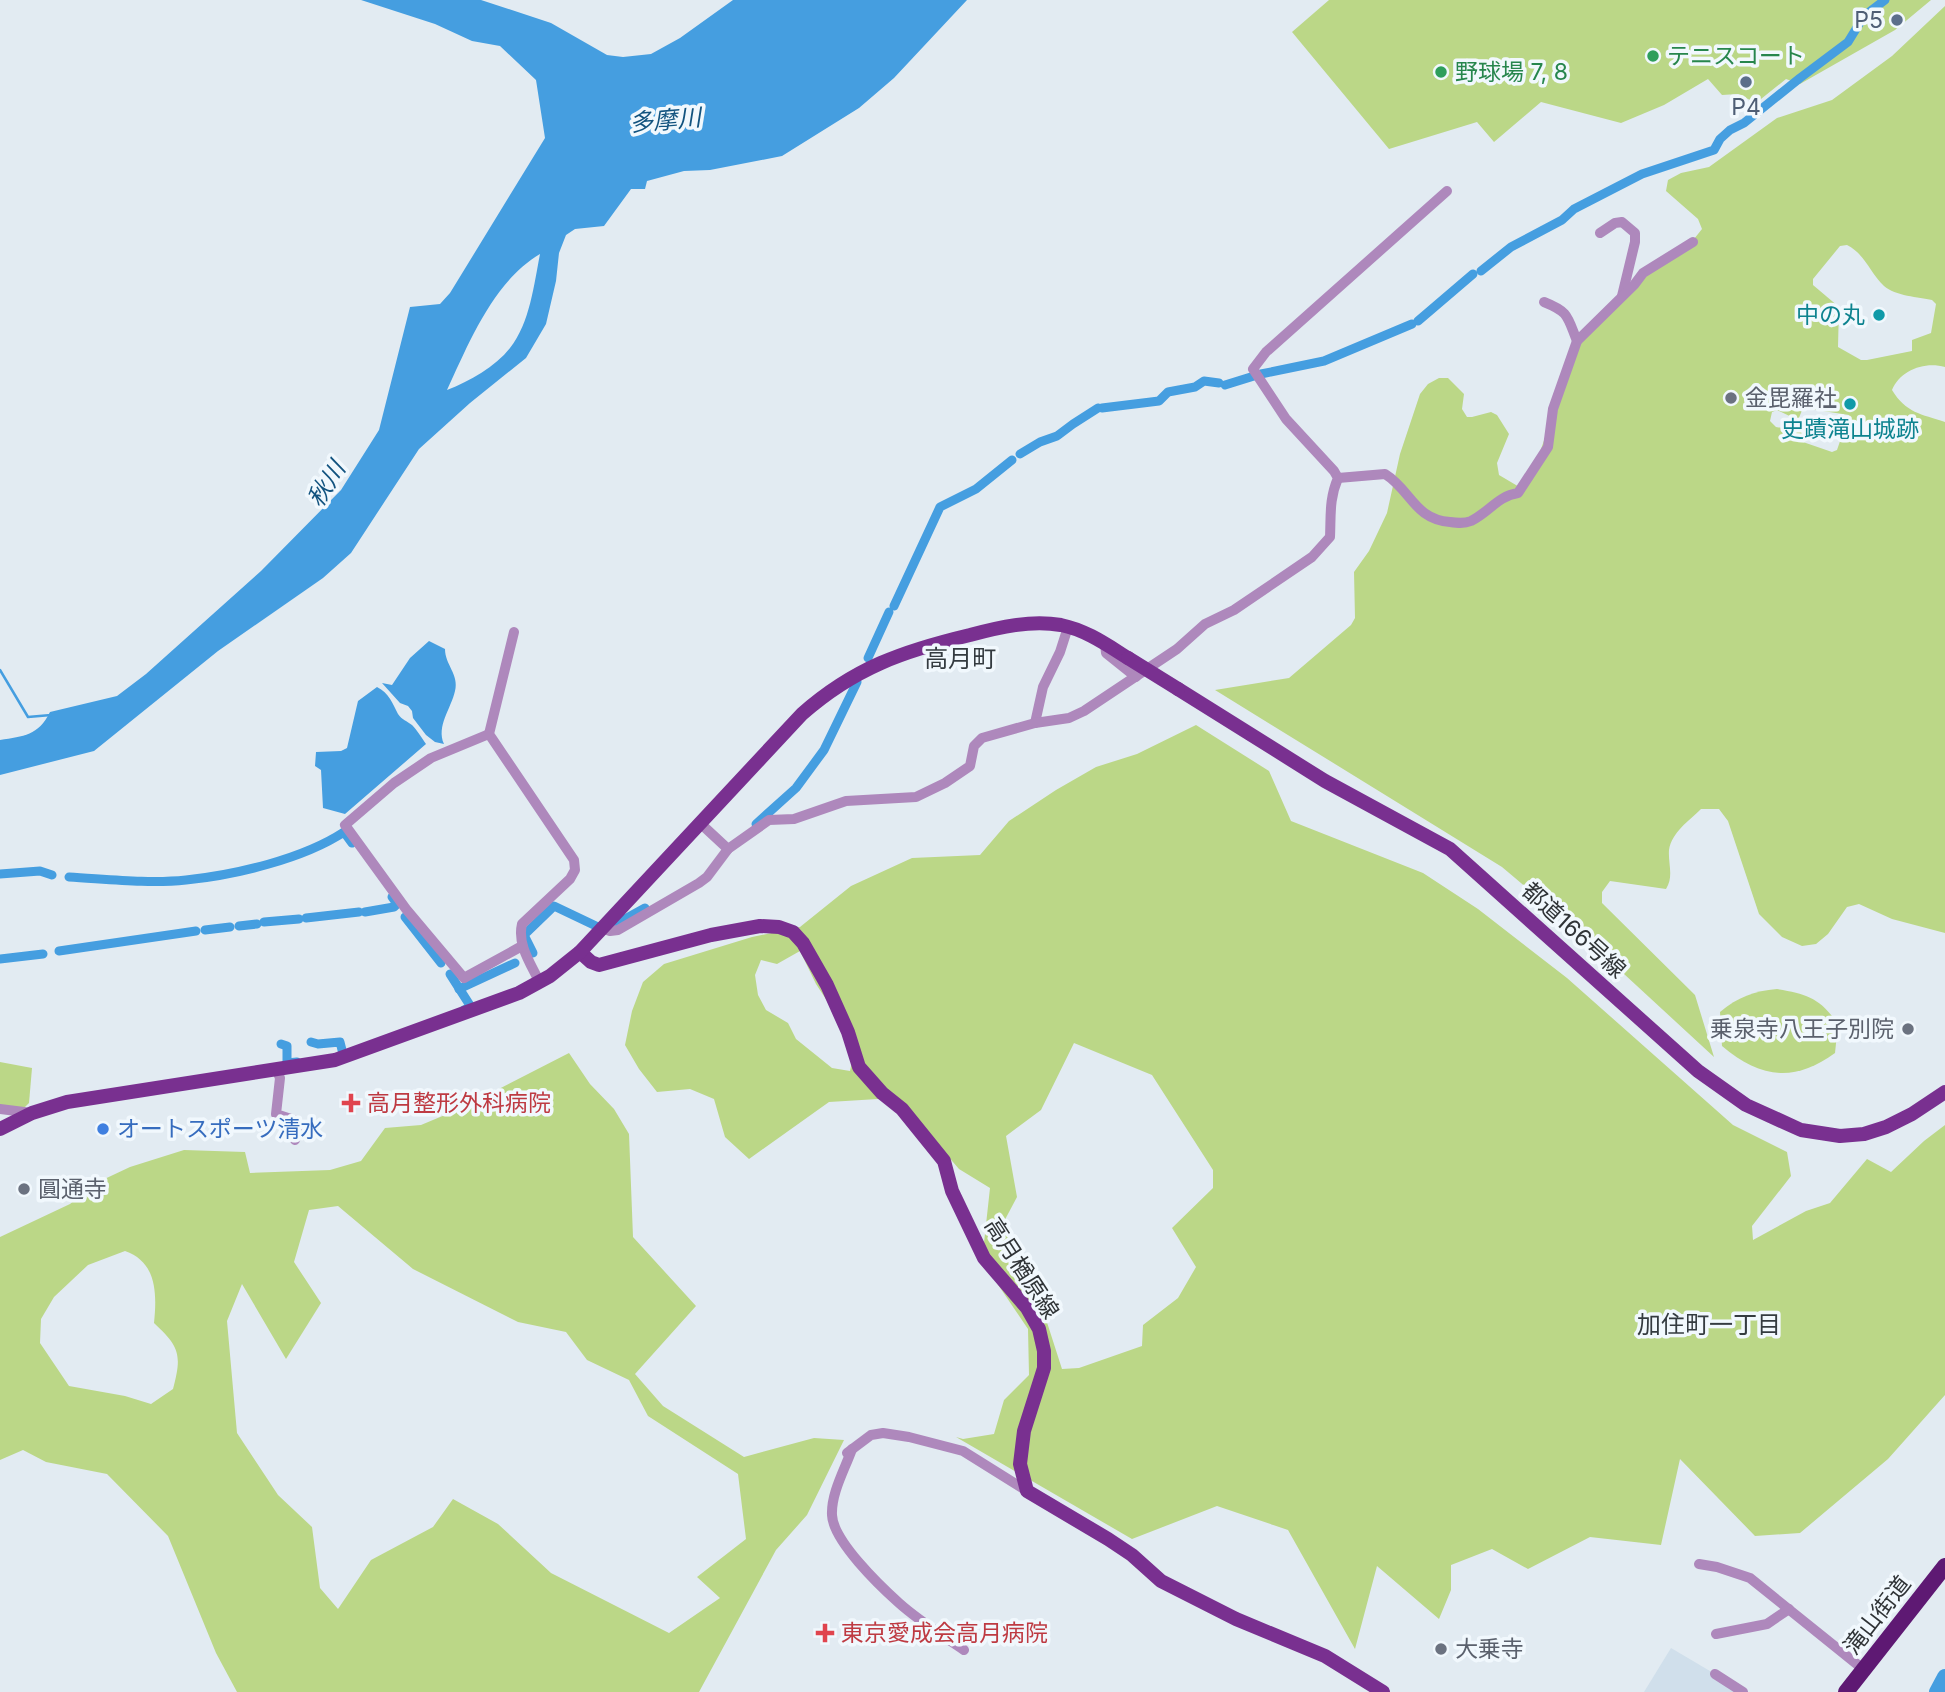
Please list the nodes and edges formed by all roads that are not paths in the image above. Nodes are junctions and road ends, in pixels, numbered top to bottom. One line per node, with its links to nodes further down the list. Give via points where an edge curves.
1 (1447, 191): 7 (street, via 1266,352 1253,369 1286,419)
2 (1600, 233): 4 (street, via 1622,222 1635,233)
3 (1693, 243): 4 (street, via 1643,273)
4 (1622, 296): 6 (street)
5 (1544, 302): 6 (street, via 1562,309)
6 (1577, 341): 7 (street, via 1553,409 1545,453 1520,491 1503,496 1473,520 1465,523 1427,517 1385,474)
7 (1338, 478): 11 (street, via 1329,509 1330,537 1324,547 1234,610 1205,624)
8 (1068, 627): 10 (main road, 都道166号線); 12 (street, via 1043,687); 14 (main road, 都道166号線, via 1036,623 1000,628 913,649 860,671 802,715)
9 (514, 632): 13 (street)
10 (1105, 643): 11 (street, via 1105,653); 21 (main road, 都道166号線, bridge, via 1325,781 1450,849 1698,1071 1746,1105 1801,1130 1853,1135 1897,1122)
11 (1136, 677): 12 (street, via 1069,718)
12 (1035, 723): 15 (street, via 982,738 974,746 970,766 924,794 908,799 846,801 794,819 769,820)
13 (489, 734): 17 (street, via 574,860 570,879 522,924); 17 (street, via 431,758 345,825 464,978)
14 (700, 823): 15 (street); 16 (main road, 都道166号線)
15 (728, 849): 16 (street, via 707,877 691,888 618,930)
16 (602, 928): 18 (main road, 都道166号線)
17 (522, 946): 19 (street)
18 (580, 952): 19 (main road, 都道166号線); 26 (main road, 高月楢原線, via 599,965 760,926 793,932 803,943 827,985 859,1066 944,1161 952,1191 984,1258 1039,1329 1044,1368 1024,1431 1020,1464)
19 (540, 983): 20 (main road, 都道166号線, via 347,1057)
20 (277, 1071): 23 (main road, 都道166号線, via 89,1098); 25 (street, via 276,1114 296,1123)
21 (1945, 1091)
22 (0, 1109): 23 (street)
23 (32, 1113): 24 (main road, 都道166号線)
24 (0, 1129)
25 (295, 1140)
26 (1027, 1491): 31 (street, via 962,1451 909,1437 872,1435 850,1451 831,1511 839,1537 899,1603); 34 (main road, via 1132,1555 1161,1581 1325,1656)
27 (1699, 1564): 29 (street, via 1750,1578)
28 (1945, 1566): 32 (highway, 滝山街道)
29 (1789, 1609): 30 (street, via 1767,1624); 32 (street)
30 (1716, 1634)
31 (964, 1650)
32 (1863, 1669): 36 (highway, 滝山街道)
33 (1715, 1674): 35 (street)
34 (1382, 1692)
35 (1743, 1692)
36 (1846, 1692)

